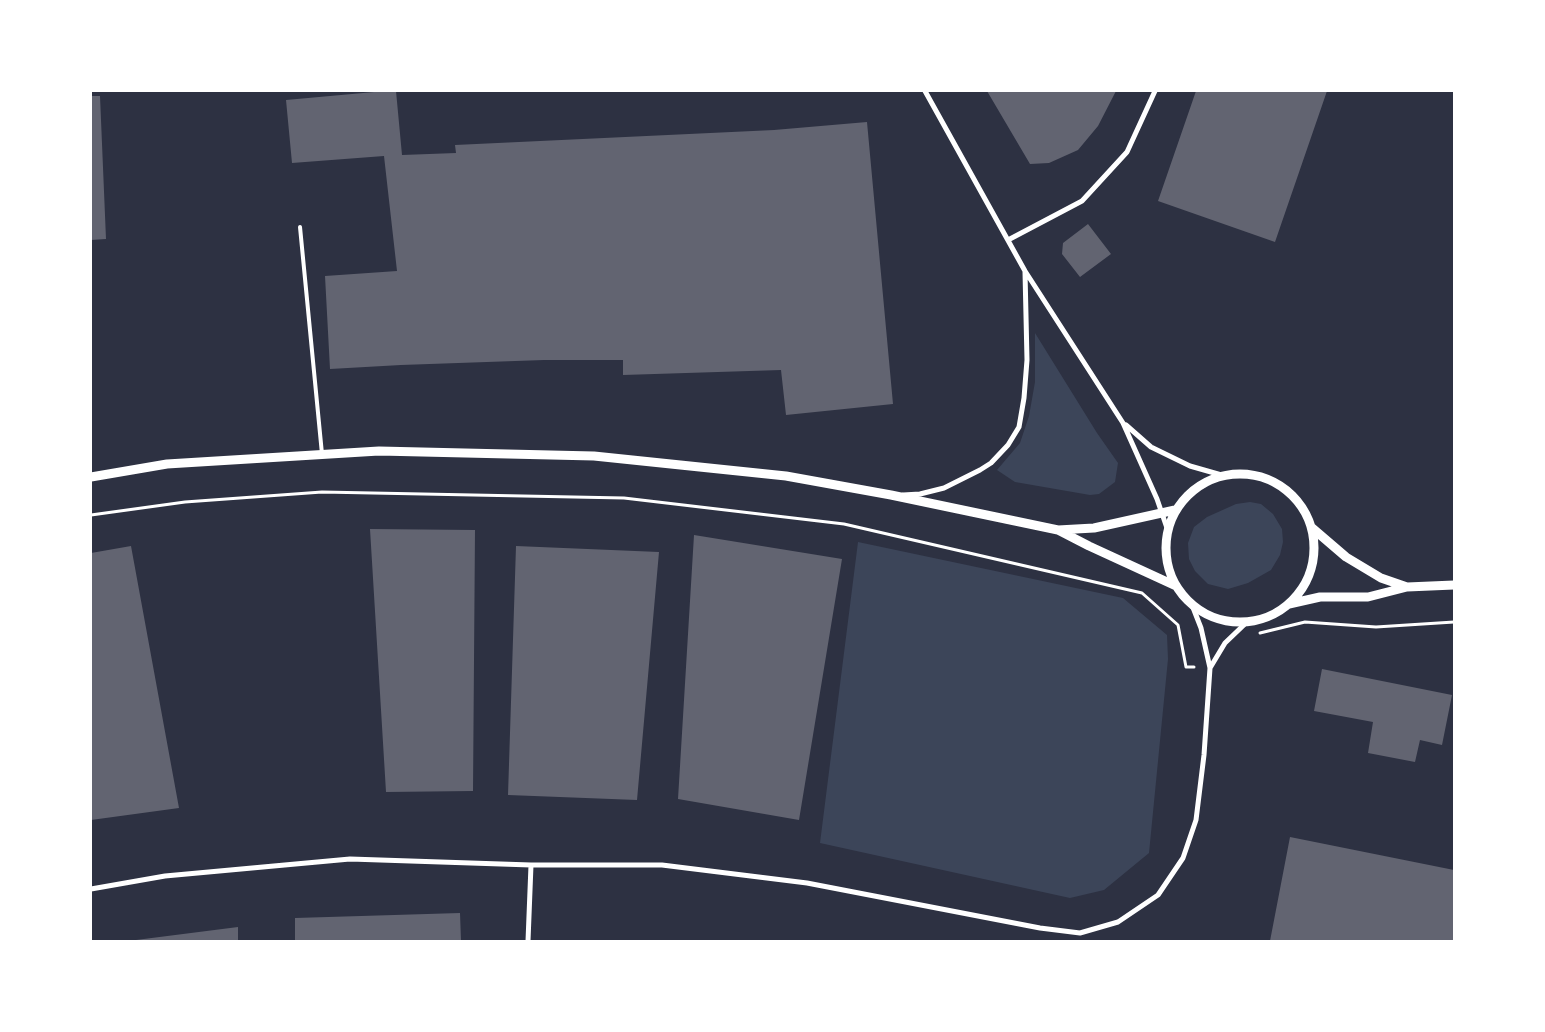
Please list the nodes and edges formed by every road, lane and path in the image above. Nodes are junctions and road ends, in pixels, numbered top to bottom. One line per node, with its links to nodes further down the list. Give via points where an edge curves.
1 (925, 91): 4 (street)
2 (1155, 91): 4 (street, via 1127,152 1082,201)
3 (300, 227): 7 (lane)
4 (1008, 240): 5 (street)
5 (1025, 271): 6 (street); 10 (street, via 1027,360 1019,427 991,463 944,488 920,494)
6 (1123, 424): 8 (street, via 1151,447 1190,466); 12 (street)
7 (322, 455): 9 (street, via 167,464); 10 (street, via 379,451 594,456 786,476)
8 (1225, 476): 11 (street, via 1211,480); 14 (street, via 1258,476 1280,486 1298,502)
9 (91, 477)
10 (891, 495): 15 (street)
11 (1175, 510): 12 (street); 16 (street)
12 (1162, 513): 15 (street, via 1094,528); 16 (street)
13 (91, 515): 25 (path, via 185,502 322,492 624,498 844,524 1142,594 1178,625 1186,667)
14 (1311, 527): 19 (street, via 1353,561 1381,578); 21 (street, via 1315,545 1312,571 1300,592)
15 (1058, 530): 18 (street)
16 (1168, 531): 18 (street, via 1168,568)
17 (1454, 585): 19 (street)
18 (1176, 586): 20 (street)
19 (1407, 587): 21 (street, via 1368,597 1320,597)
20 (1192, 605): 22 (street, via 1214,618); 25 (street)
21 (1287, 605): 22 (street, via 1260,620)
22 (1248, 622): 25 (street, via 1226,643)
23 (1454, 622): 24 (path, via 1376,627 1305,622 1261,632)
24 (1255, 637)
25 (1210, 668): 26 (street, via 1196,820 1183,858 1158,895 1118,922 1080,933 807,883 730,873 662,865)
26 (531, 865): 27 (street, via 350,859 165,876); 28 (street)
27 (91, 889)
28 (528, 941)

